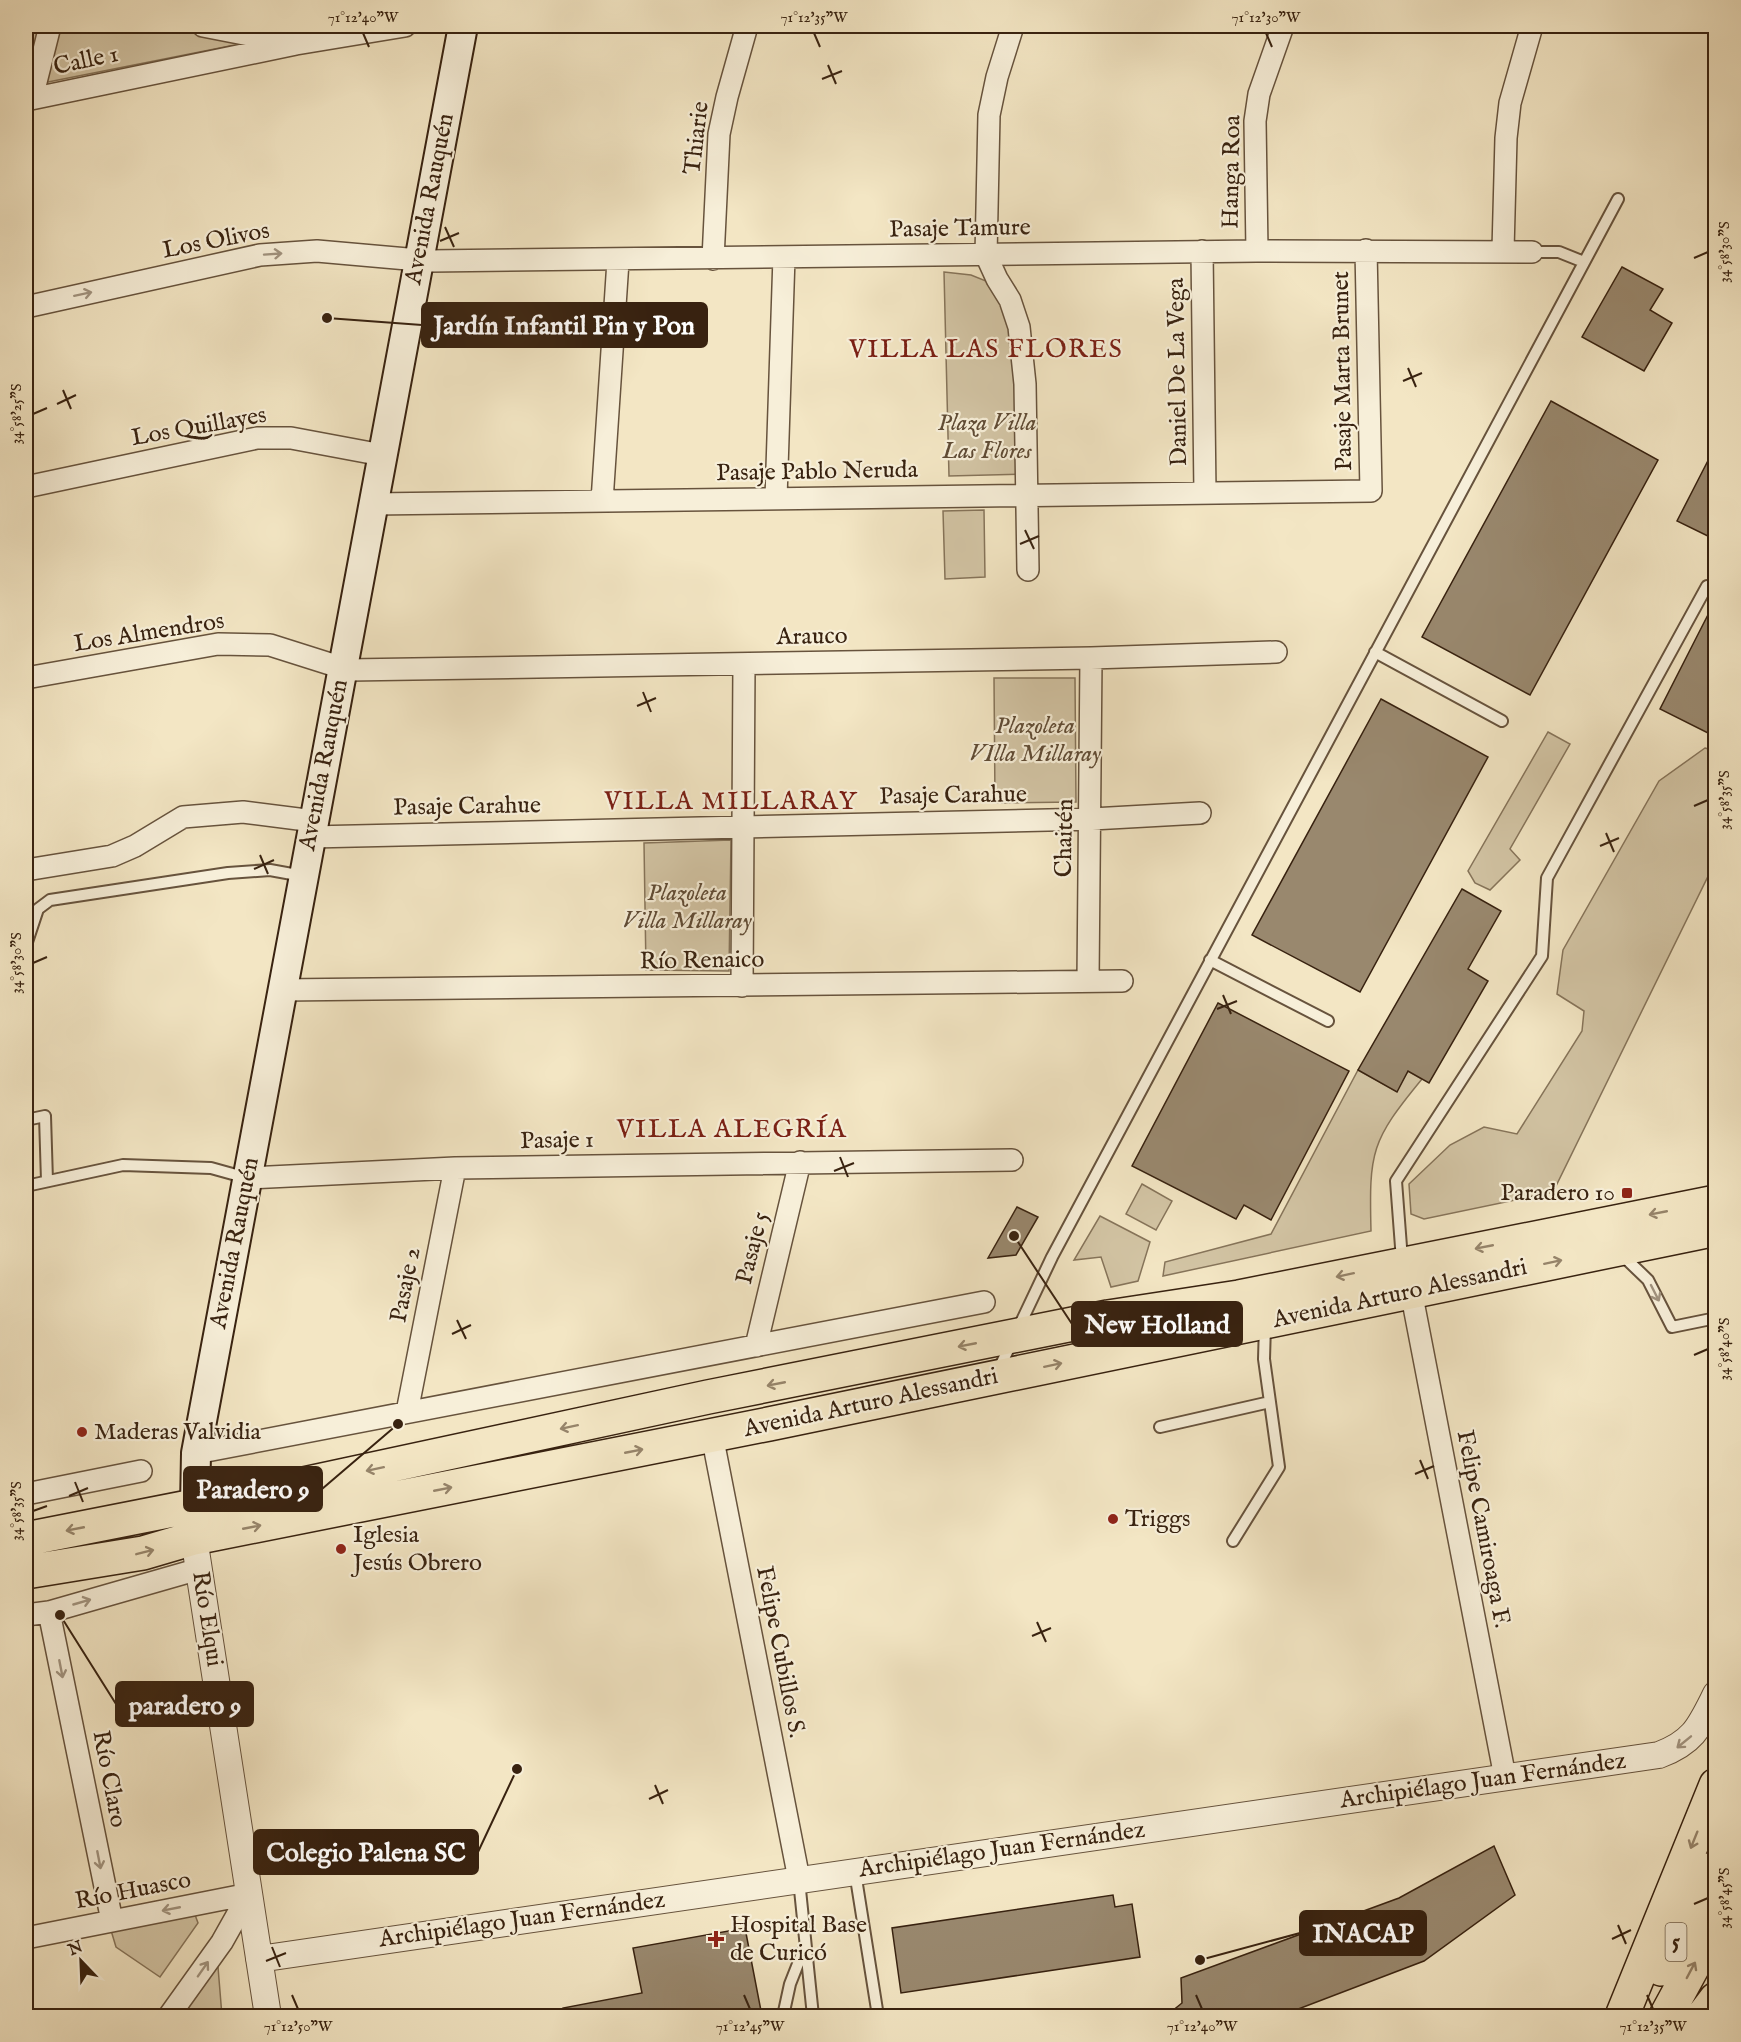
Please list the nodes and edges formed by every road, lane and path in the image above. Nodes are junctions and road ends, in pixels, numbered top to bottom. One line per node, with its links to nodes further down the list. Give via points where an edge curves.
1 (50, 26): 10 (street)
2 (203, 26): 9 (street)
3 (405, 26): 9 (street, Calle 1)
4 (463, 26): 20 (main road, Avenida Rauquén)
5 (747, 26): 19 (street, Thiarie, via 719,134)
6 (1013, 26): 17 (street, via 989,115)
7 (1283, 26): 15 (street, Hanga Roa, via 1259,94)
8 (1532, 26): 13 (street, via 1510,103)
9 (298, 35): 10 (street, Calle 1)
10 (29, 99)
11 (1618, 199): 22 (lane)
12 (1366, 250): 13 (street, Pasaje Tamure); 15 (street, Pasaje Tamure); 26 (street, Pasaje Marta Brunet)
13 (1503, 250): 16 (street, Pasaje Tamure)
14 (1202, 251): 15 (street, Pasaje Tamure); 17 (street, Pasaje Tamure); 27 (street, Daniel De La Vega)
15 (1257, 251)
16 (1532, 252): 22 (lane, via 1559,252)
17 (986, 255): 18 (street, Pasaje Tamure); 28 (street, via 1010,300 1019,327 1025,384)
18 (784, 257): 19 (street, Pasaje Tamure); 29 (street)
19 (713, 259): 21 (street, Pasaje Tamure)
20 (418, 261): 21 (street, Pasaje Tamure); 23 (street, Los Olivos, one-way to 20, via 260,255 317,251); 24 (main road, Avenida Rauquén)
21 (618, 261): 30 (street)
22 (1584, 262): 35 (lane)
23 (26, 307)
24 (382, 455): 25 (street, Los Quillayes, via 291,438 257,438); 31 (main road, Avenida Rauquén)
25 (26, 487)
26 (1371, 491): 27 (street, Pasaje Pablo Neruda)
27 (1205, 493): 28 (street, Pasaje Pablo Neruda)
28 (1025, 495): 29 (street, Pasaje Pablo Neruda); 32 (street)
29 (776, 498): 30 (street, Pasaje Pablo Neruda)
30 (602, 501): 31 (street, Pasaje Pablo Neruda)
31 (373, 504): 38 (main road, Avenida Rauquén)
32 (1028, 570)
33 (1707, 586): 64 (lane, via 1547,878 1542,956 1396,1181)
34 (1276, 652): 36 (street, Arauco)
35 (1375, 652): 40 (lane); 48 (lane)
36 (1091, 658): 37 (street, Arauco); 42 (street, Chaitén)
37 (744, 664): 38 (street, Arauco); 43 (street)
38 (346, 669): 39 (street, Los Almendros, via 270,645 218,644); 44 (main road, Avenida Rauquén)
39 (26, 678)
40 (1502, 721)
41 (1200, 813): 42 (street, Pasaje Carahue)
42 (1092, 819): 43 (street, Pasaje Carahue); 49 (street, Chaitén)
43 (743, 826): 44 (street, Pasaje Carahue); 51 (street)
44 (312, 829): 45 (street, Pasaje Carahue, via 243,812 183,817 112,856); 46 (main road, Avenida Rauquén)
45 (26, 870)
46 (304, 876): 47 (lane, via 270,870 228,873 50,900 38,909); 52 (main road, Avenida Rauquén)
47 (26, 945)
48 (1210, 960): 53 (lane); 68 (lane)
49 (1088, 981): 50 (street, Río Renaico); 51 (street, Río Renaico)
50 (1122, 981)
51 (742, 986): 52 (street, Río Renaico)
52 (282, 990): 58 (main road, Avenida Rauquén)
53 (1328, 1021)
54 (26, 1120): 59 (lane, via 45,1116)
55 (1012, 1160): 56 (street, Pasaje 1)
56 (800, 1162): 57 (street, Pasaje 1); 69 (street, Pasaje 5)
57 (455, 1168): 58 (street, Pasaje 1); 72 (street, Pasaje 2)
58 (247, 1178): 59 (lane, via 211,1168 123,1165); 75 (main road, Avenida Rauquén)
59 (47, 1181): 60 (lane)
60 (26, 1186)
61 (1716, 1202): 64 (main road, Avenida Arturo Alessandri, one-way to 64)
62 (1716, 1229): 63 (main road, Avenida Arturo Alessandri)
63 (1617, 1249): 64 (main road, Avenida Arturo Alessandri, one-way to 63); 66 (lane, one-way to 66, via 1648,1280 1672,1327)
64 (1407, 1277): 67 (main road, Avenida Arturo Alessandri); 68 (main road, Avenida Arturo Alessandri, one-way to 68, via 1239,1297); 86 (street, Felipe Camiroaga F.)
65 (984, 1302): 69 (street)
66 (1716, 1318)
67 (1265, 1322): 70 (main road, Avenida Arturo Alessandri, one-way to 67); 71 (lane, via 1264,1359)
68 (1014, 1336): 70 (lane); 78 (main road, Avenida Arturo Alessandri, one-way to 78)
69 (756, 1346): 72 (street)
70 (996, 1377): 74 (main road, Avenida Arturo Alessandri)
71 (1270, 1402): 73 (lane); 80 (lane, via 1279,1467)
72 (407, 1412): 75 (street)
73 (1160, 1427)
74 (712, 1435): 81 (main road, Avenida Arturo Alessandri, one-way to 74); 90 (street, Felipe Cubillos S.)
75 (196, 1453): 78 (main road, Avenida Rauquén)
76 (141, 1471): 77 (street)
77 (26, 1494)
78 (195, 1506): 79 (main road, Avenida Arturo Alessandri, one-way to 79); 81 (street, Río Elqui)
79 (26, 1539)
80 (1233, 1541)
81 (196, 1553): 82 (main road, Avenida Arturo Alessandri, one-way to 81, via 143,1553); 83 (street, Avenida Arturo Alessandri, one-way to 81); 91 (street, Río Elqui)
82 (26, 1572)
83 (49, 1612): 84 (street, Avenida Arturo Alessandri); 92 (street, Río Claro, one-way to 92)
84 (26, 1615)
85 (1716, 1694): 86 (street, Archipiélago Juan Fernández, one-way to 86, via 1699,1728 1685,1743 1659,1755)
86 (1505, 1777): 89 (street, Archipiélago Juan Fernández)
87 (1716, 1785): 103 (main road, one-way to 103)
88 (1716, 1867): 104 (main road, 5)
89 (855, 1871): 90 (street, Archipiélago Juan Fernández); 102 (lane)
90 (799, 1880): 95 (lane); 96 (street, Archipiélago Juan Fernández)
91 (249, 1894): 92 (street, Río Huasco, one-way to 92); 96 (street, Río Elqui); 98 (street, one-way to 91, via 222,1942)
92 (112, 1921): 94 (street, Río Huasco)
93 (1716, 1924): 105 (main road, 5, one-way to 93)
94 (26, 1938)
95 (805, 1946): 100 (lane, via 789,1984); 101 (lane)
96 (259, 1959): 99 (street, Río Elqui)
97 (1716, 1999): 106 (main road)
98 (170, 2016)
99 (268, 2016)
100 (783, 2016)
101 (813, 2016)
102 (878, 2016)
103 (1622, 2016)
104 (1636, 2016)
105 (1666, 2016)
106 (1703, 2016)

